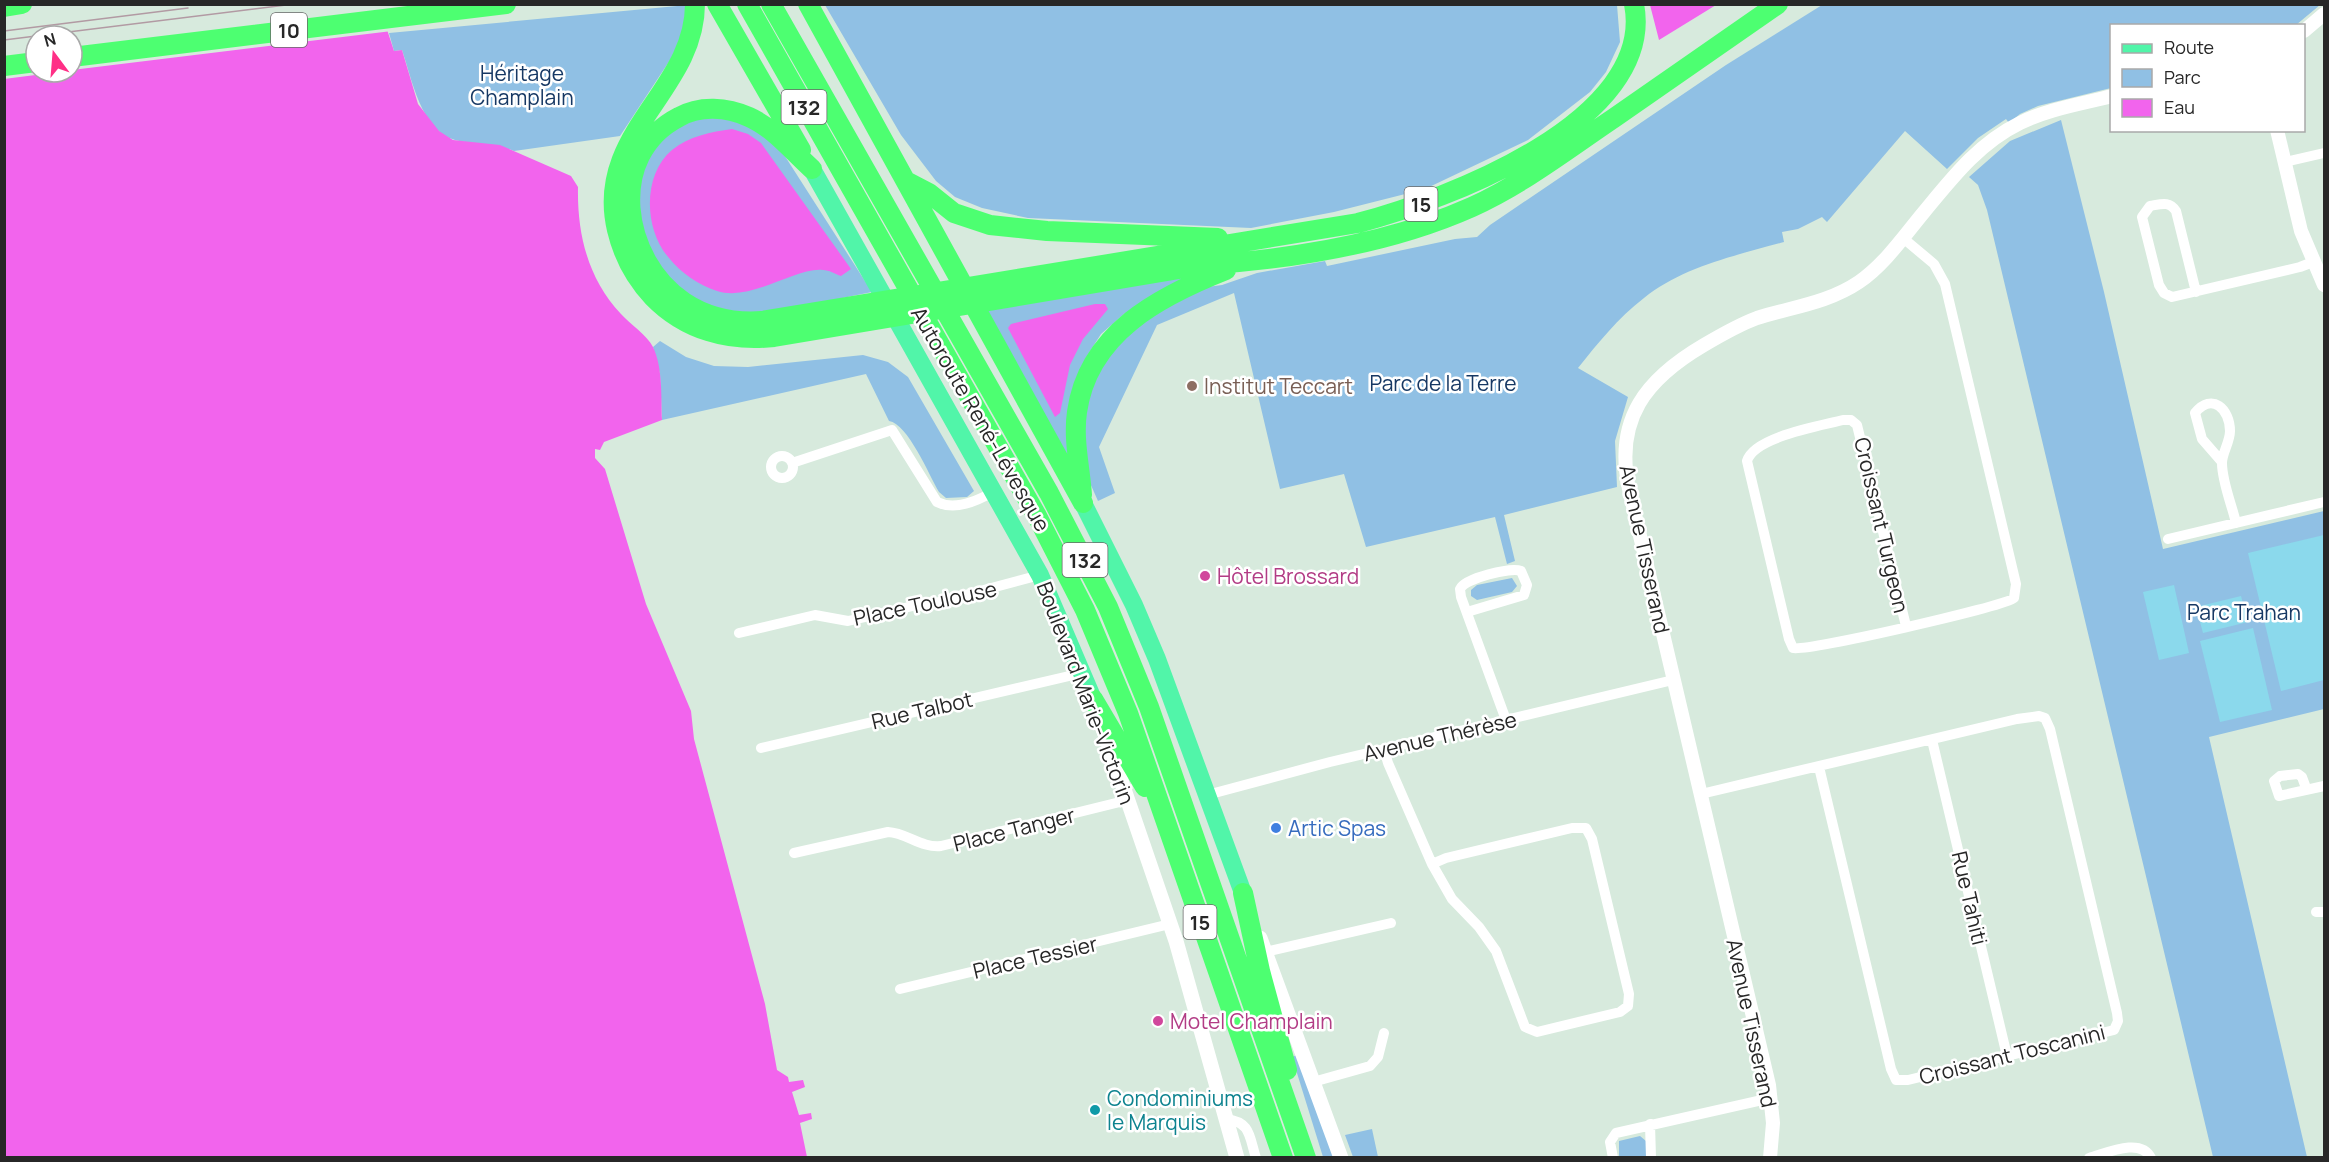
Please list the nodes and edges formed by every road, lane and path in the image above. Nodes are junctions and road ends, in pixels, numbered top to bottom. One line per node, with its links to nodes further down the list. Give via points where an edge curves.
1 (22, 4): 10 (highway)
2 (506, 4): 13 (highway, 10)
3 (695, 4): 29 (highway, via 693,31 685,53 631,137 618,169 614,215 628,262 667,309 697,327 721,335 760,338)
4 (717, 4): 20 (highway)
5 (747, 4): 54 (highway, Autoroute René-Lévesque / 132, via 1064,566 1114,677)
6 (771, 4): 71 (highway, Autoroute René-Lévesque / 132, via 1049,493 1105,600 1152,715)
7 (808, 4): 21 (highway)
8 (1634, 4): 23 (highway, 15, via 1635,41 1621,76 1591,110 1542,145 1474,182 1410,208 1336,228)
9 (1778, 4): 24 (highway, via 1548,163 1490,198 1398,234)
10 (4, 7)
11 (2325, 14): 12 (street)
12 (2305, 30)
13 (84, 56)
14 (24, 64): 15 (highway)
15 (4, 66)
16 (2110, 97): 22 (street, Avenue Tisserand, via 2040,115 2005,131 1963,166)
17 (2277, 132): 19 (street)
18 (2325, 153): 19 (street)
19 (2284, 162): 25 (street)
20 (812, 169): 29 (highway, via 750,117 712,109 683,115 654,135 637,161 630,196 636,237 646,262 663,284 686,304 715,317 762,321); 32 (main road, Boulevard Marie-Victorin)
21 (906, 181): 23 (highway, via 954,213 990,225); 34 (highway)
22 (1903, 238): 39 (street, Croissant Turgeon, via 1934,264 1945,284 2016,590 2014,598 2004,603); 42 (street, Avenue Tisserand, via 1849,288 1820,301 1748,321 1681,358 1655,380 1635,409 1625,450 1627,480)
23 (1251, 240): 27 (highway)
24 (1244, 262): 27 (highway); 34 (highway, via 1150,305 1125,324 1100,354 1087,378 1077,411)
25 (2313, 262): 26 (street); 28 (street)
26 (2325, 285)
27 (995, 292): 29 (highway)
28 (2196, 292): 28 (street, via 2176,211 2165,203 2150,206 2142,217 2158,285 2172,297)
29 (861, 314)
30 (2222, 462): 30 (street, via 2202,439 2195,413 2211,404 2224,409 2230,430); 35 (street)
31 (792, 463): 32 (street, via 892,430 937,502 963,504)
32 (993, 492): 37 (main road, Boulevard Marie-Victorin)
33 (2325, 502): 35 (street)
34 (1083, 503): 52 (main road, via 1157,659)
35 (2236, 523): 36 (street)
36 (2168, 539)
37 (1040, 575): 40 (street, Place Toulouse, via 853,620 815,615); 41 (main road, Boulevard Marie-Victorin)
38 (1467, 612): 38 (street, via 1460,593 1464,583 1512,570 1523,573 1527,589 1524,595); 44 (street)
39 (1906, 626): 39 (street, Croissant Turgeon, via 1857,425 1848,420 1801,430 1751,453 1747,466 1793,648 1811,648)
40 (739, 633)
41 (1083, 673): 43 (main road, Boulevard Marie-Victorin); 46 (street, Rue Talbot)
42 (1673, 680): 44 (street, Avenue Thérèse); 51 (street, Avenue Tisserand)
43 (1093, 699): 53 (main road, Boulevard Marie-Victorin); 54 (highway)
44 (1506, 720): 47 (street, Avenue Thérèse)
45 (1932, 740): 48 (street, Croissant Toscanini); 63 (street, Rue Tahiti); 63 (street, Croissant Toscanini, via 2034,716 2047,721 2117,1013 2118,1024 2111,1032)
46 (761, 748)
47 (1384, 749): 52 (street, Avenue Thérèse); 56 (street)
48 (1819, 767): 51 (street, Croissant Toscanini); 63 (street, Croissant Toscanini, via 1894,1077 1908,1080)
49 (2325, 786): 50 (street)
50 (2306, 788)
51 (1701, 794): 65 (street, Avenue Tisserand)
52 (1207, 795): 57 (main road)
53 (1128, 800): 55 (street, Place Tanger, via 941,846 888,832); 59 (main road, Boulevard Marie-Victorin)
54 (1167, 825): 70 (highway, Autoroute René-Lévesque / 15)
55 (794, 853)
56 (1432, 864): 56 (street, via 1572,828 1586,828 1591,835 1627,983 1628,1006 1623,1011 1537,1032 1528,1030 1493,945 1457,905)
57 (1243, 893): 60 (main road); 71 (highway)
58 (1390, 923): 60 (street)
59 (1170, 924): 61 (street, Place Tessier); 66 (main road, Boulevard Marie-Victorin)
60 (1265, 952): 64 (main road)
61 (900, 989)
62 (1384, 1033): 64 (street, via 1378,1057 1370,1066)
63 (2007, 1056)
64 (1313, 1082): 72 (main road)
65 (1771, 1098): 67 (street); 75 (street, Avenue Tisserand)
66 (1226, 1119): 68 (main road, Boulevard Marie-Victorin); 69 (street, via 1246,1126)
67 (1650, 1124): 73 (street, via 1613,1135); 74 (street)
68 (1237, 1158)
69 (1256, 1158)
70 (1283, 1158)
71 (1307, 1158)
72 (1341, 1158)
73 (1613, 1158)
74 (1651, 1158)
75 (1770, 1158)
76 (2089, 1158): 77 (street, via 2137,1147 2146,1149)
77 (2151, 1158)

